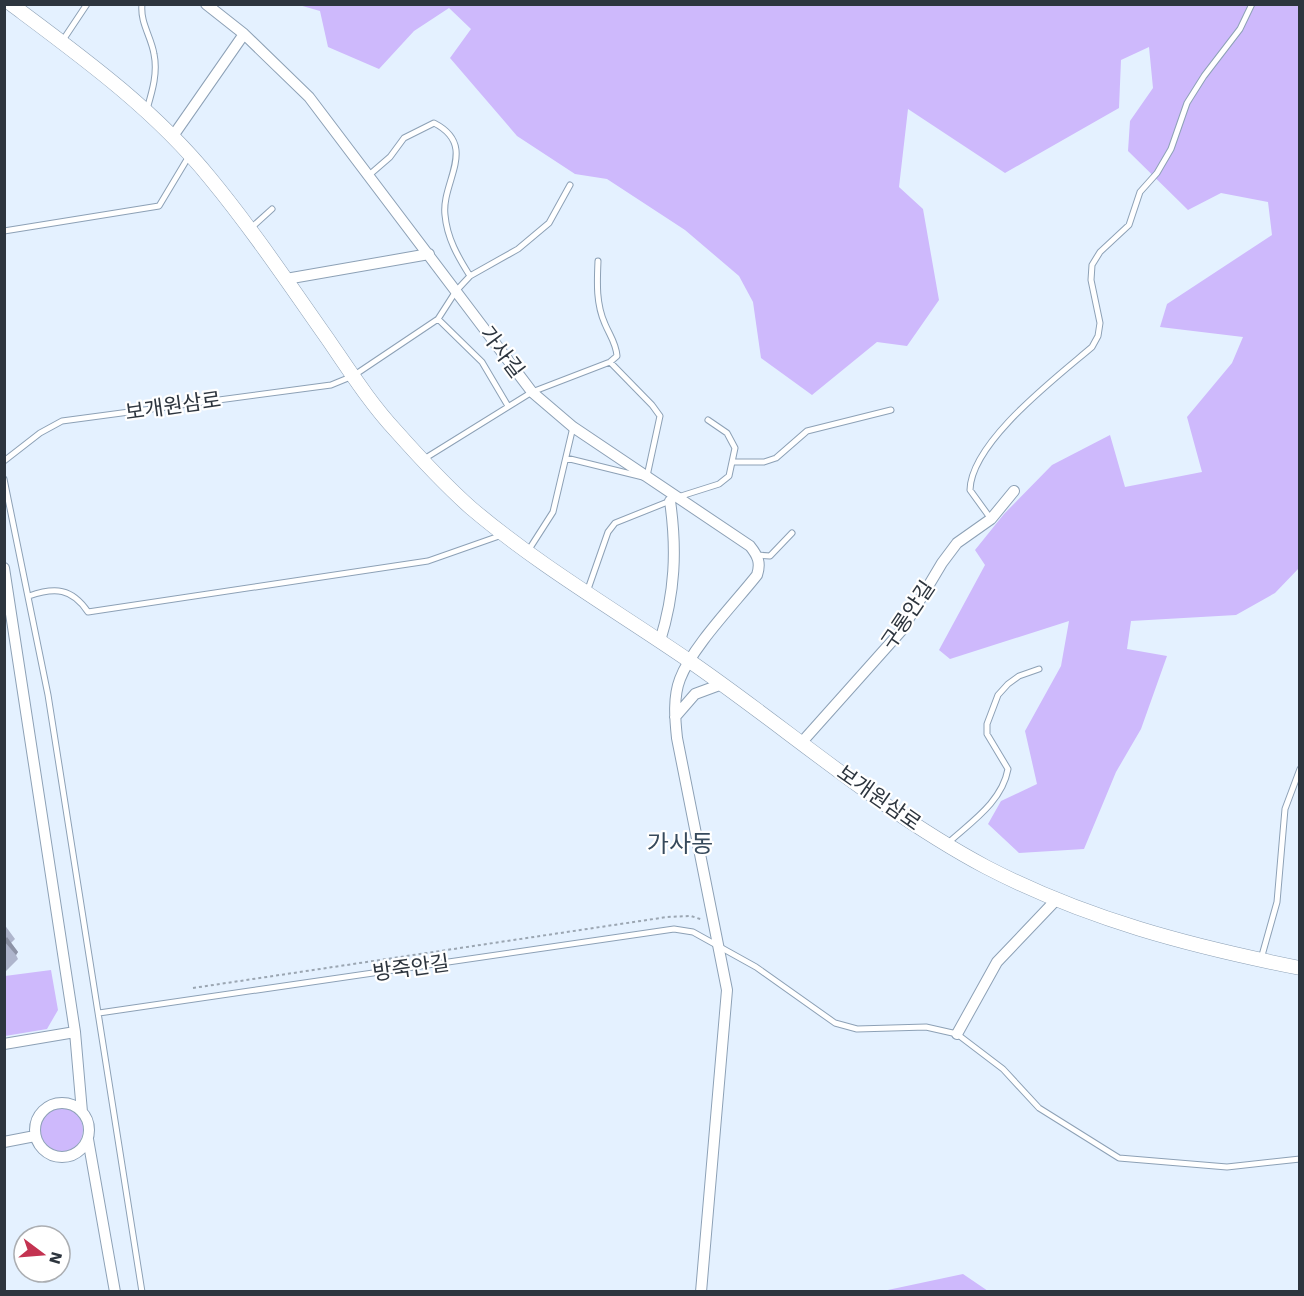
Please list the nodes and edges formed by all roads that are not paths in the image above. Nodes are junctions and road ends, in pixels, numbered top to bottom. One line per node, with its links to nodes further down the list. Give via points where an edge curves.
1 (11, 4): 7 (main road, 보개원삼로)
2 (87, 4): 7 (lane)
3 (142, 4): 8 (lane, via 141,18 154,53 155,68)
4 (206, 4): 6 (street, 가사길)
5 (1252, 4): 37 (lane, via 1240,29 1187,104 1171,149 1140,192 1129,225 1092,265 1091,280 1101,323 1092,347 1011,416 974,468 970,490)
6 (244, 34): 9 (street); 11 (street, 가사길, via 309,97)
7 (62, 42): 8 (main road, 보개원삼로)
8 (146, 111): 9 (main road, 보개원삼로)
9 (173, 136): 10 (main road, 보개원삼로)
10 (189, 154): 14 (main road, 보개원삼로); 15 (lane, via 159,206)
11 (367, 177): 16 (street, 가사길); 18 (lane, via 404,138 434,123 447,130 457,160 445,217 454,251)
12 (570, 185): 18 (lane, via 549,223 537,234)
13 (272, 209): 14 (lane)
14 (250, 229): 19 (main road, 보개원삼로)
15 (4, 231)
16 (429, 254): 19 (street); 20 (street, 가사길)
17 (598, 261): 22 (lane, via 597,295 604,324 617,345 617,356)
18 (470, 276): 20 (lane)
19 (286, 279): 23 (main road, 보개원삼로)
20 (456, 291): 21 (lane); 24 (street, 가사길)
21 (438, 320): 23 (lane); 25 (lane, via 482,362)
22 (610, 362): 24 (lane); 33 (lane, via 660,416)
23 (353, 376): 30 (main road, 보개원삼로); 31 (lane, 보개원삼로, via 331,385 62,421)
24 (532, 392): 25 (lane); 28 (street, 가사길)
25 (508, 406): 30 (lane)
26 (891, 410): 32 (lane, via 807,431 776,458 764,462)
27 (708, 420): 32 (lane, via 727,433 735,448)
28 (573, 427): 29 (lane); 33 (street, 가사길)
29 (566, 458): 33 (lane); 40 (lane, via 553,512)
30 (422, 460): 39 (main road, 보개원삼로, via 446,486)
31 (4, 461)
32 (734, 462): 36 (lane, via 729,476 720,484)
33 (649, 478): 36 (street, 가사길)
34 (4, 479): 44 (lane)
35 (1014, 490): 37 (street, 구롱안길)
36 (674, 499): 41 (street, 가사길, via 750,546); 43 (lane, via 615,523 608,532); 45 (street, via 675,563 669,614)
37 (992, 519): 50 (street, 구롱안길, via 957,543 902,630)
38 (792, 533): 41 (lane, via 770,556)
39 (504, 534): 40 (main road, 보개원삼로); 44 (lane, via 428,561 88,612 79,598 68,592)
40 (527, 551): 43 (main road, 보개원삼로)
41 (757, 555): 46 (street, via 757,575)
42 (4, 568): 58 (street)
43 (587, 592): 45 (main road, 보개원삼로)
44 (29, 596): 57 (lane)
45 (660, 641): 46 (main road, 보개원삼로)
46 (689, 660): 48 (main road, 보개원삼로); 49 (street, via 679,679)
47 (1039, 669): 52 (lane, via 1019,676 998,695 987,734 1008,769 1005,782 992,802)
48 (722, 684): 49 (street, via 695,694); 50 (main road, 보개원삼로)
49 (675, 718): 54 (street)
50 (802, 742): 52 (main road, 보개원삼로)
51 (1299, 770): 55 (lane, via 1285,808 1277,902)
52 (947, 844): 53 (main road, 보개원삼로)
53 (1056, 900): 55 (main road, 보개원삼로, via 1158,936); 59 (street, via 997,962)
54 (720, 946): 57 (lane, 방죽안길, via 693,932 674,929); 59 (lane, 방죽안길, via 835,1023 857,1029 926,1027); 68 (street, via 728,1008)
55 (1261, 960): 56 (main road, 보개원삼로)
56 (1299, 968)
57 (99, 1013): 67 (lane)
58 (75, 1032): 60 (street); 61 (street)
59 (957, 1034): 65 (lane, via 1003,1069 1039,1108 1119,1158 1227,1167)
60 (4, 1044)
61 (82, 1112): 62 (street, via 63,1103 49,1106 39,1115); 63 (street, via 88,1124)
62 (35, 1136): 63 (street, via 42,1149 60,1157 80,1150); 64 (street)
63 (88, 1138): 66 (street)
64 (4, 1142)
65 (1299, 1159)
66 (115, 1292)
67 (142, 1292)
68 (700, 1292)

